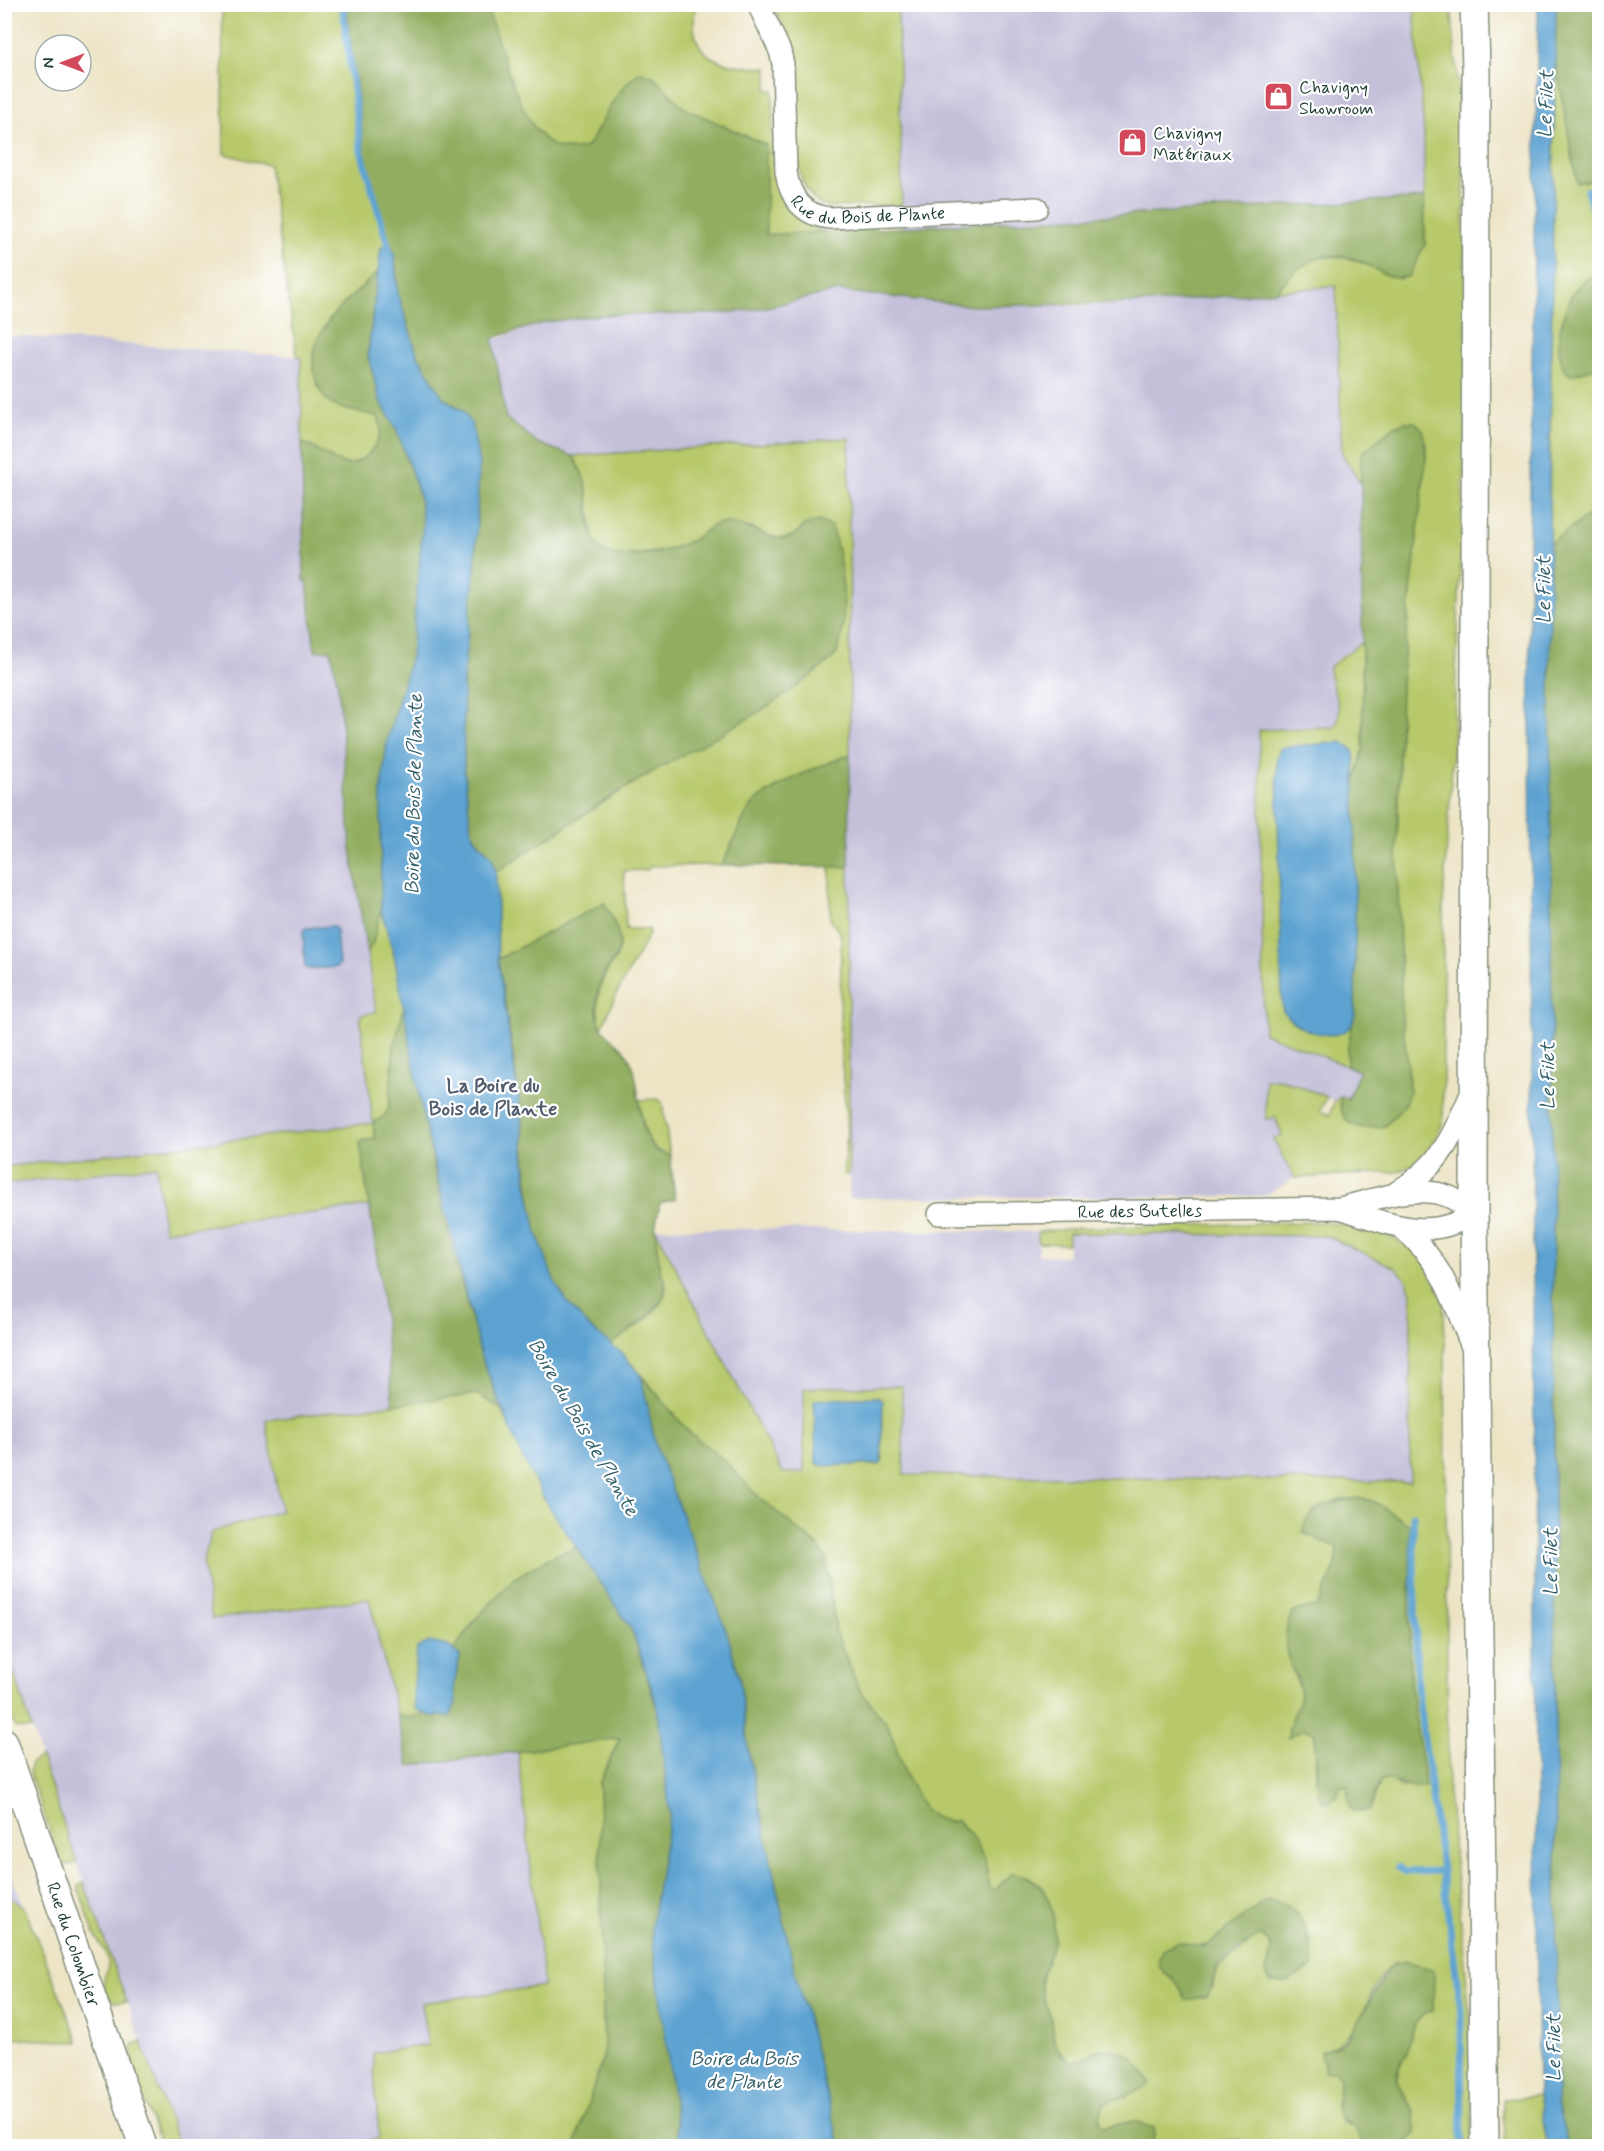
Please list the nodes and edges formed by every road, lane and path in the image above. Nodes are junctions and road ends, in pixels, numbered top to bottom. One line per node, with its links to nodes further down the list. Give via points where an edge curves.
1 (758, 4): 3 (street, Rue du Bois de Plante, via 781,57 786,172 788,186 801,207 829,218)
2 (1474, 4): 4 (main road)
3 (1037, 208)
4 (1474, 1087): 5 (street, Rue des Butelles, via 1439,1158 1427,1172); 7 (main road)
5 (1391, 1196): 6 (street, Rue des Butelles); 7 (street, Rue des Butelles, via 1430,1192 1450,1197)
6 (1341, 1208): 8 (street, Rue des Butelles); 9 (street, Rue des Butelles)
7 (1474, 1212): 9 (street, Rue des Butelles, via 1457,1224); 10 (main road)
8 (939, 1214)
9 (1402, 1228): 10 (street, Rue des Butelles, via 1436,1263)
10 (1475, 1353): 13 (main road)
11 (4, 1742): 12 (main road, Rue du Colombier)
12 (143, 2146)
13 (1485, 2146)

